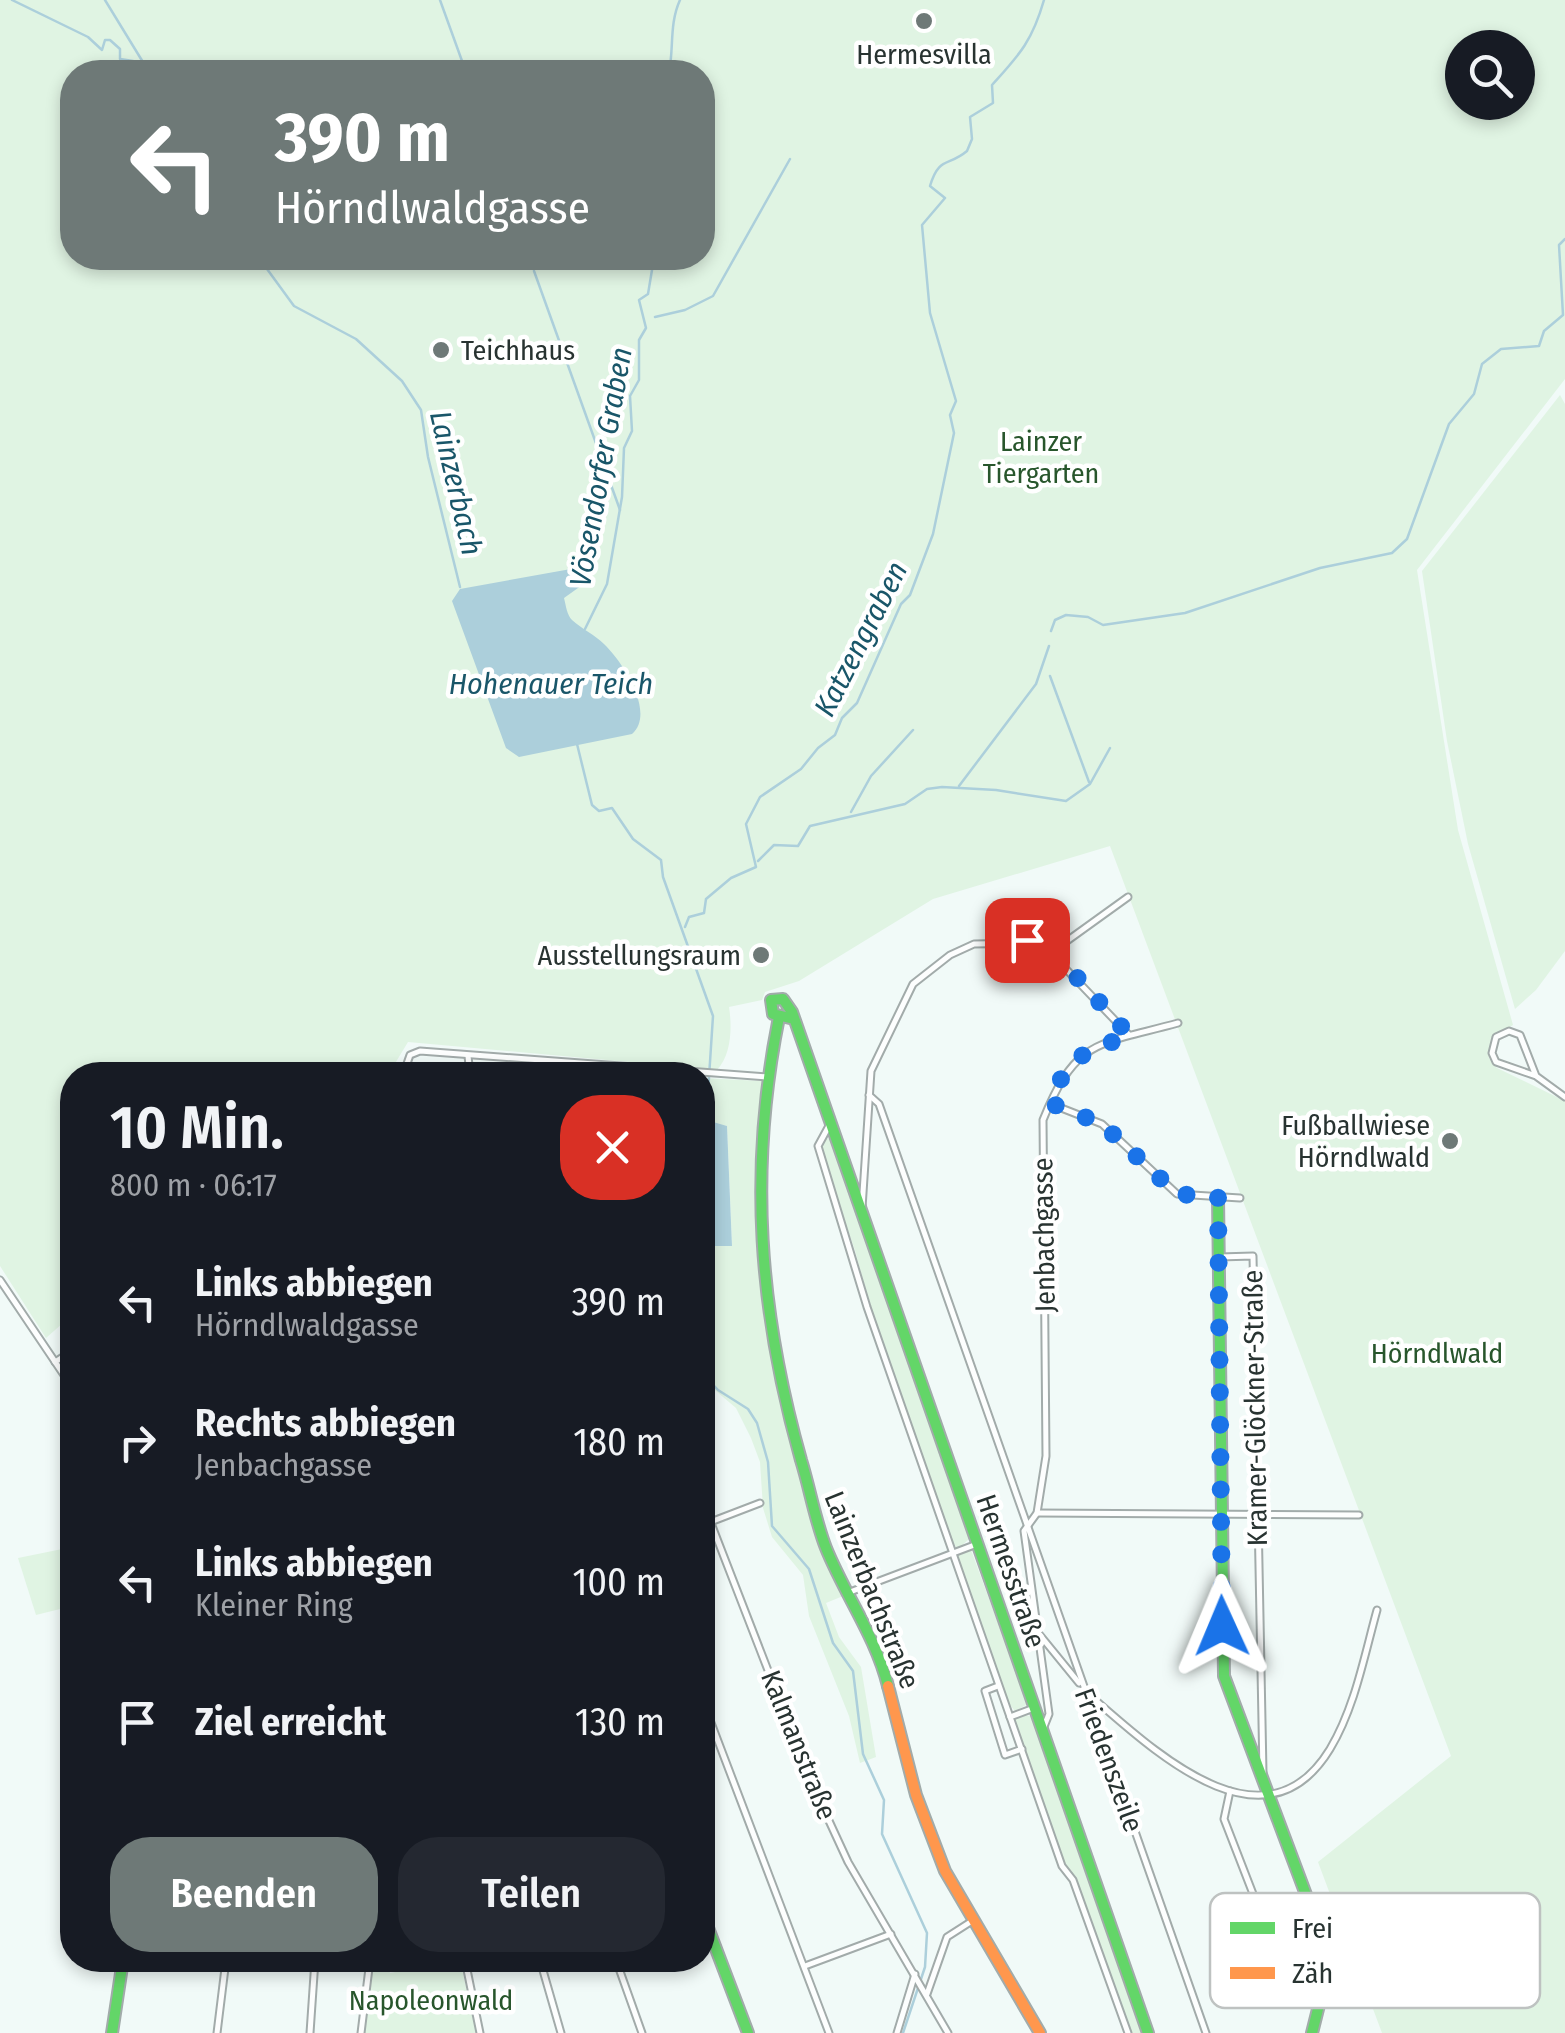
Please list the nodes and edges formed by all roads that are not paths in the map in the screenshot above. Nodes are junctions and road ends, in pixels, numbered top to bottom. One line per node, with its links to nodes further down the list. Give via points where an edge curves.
1 (1128, 897): 2 (street)
2 (1053, 951): 6 (street); 15 (street, via 1027,940 974,944 930,968 913,984 879,1054)
3 (779, 1017): 4 (street); 4 (street, via 770,1010 775,997 789,1004); 14 (street, Lainzerbachstraße)
4 (794, 1020): 18 (street, Hermesstraße)
5 (1178, 1022): 6 (street, Jenbachgasse)
6 (1130, 1036): 17 (street, Jenbachgasse, via 1069,1064)
7 (468, 1056): 8 (street); 9 (street, via 415,1052); 10 (street)
8 (541, 1061): 11 (street)
9 (409, 1062)
10 (469, 1062)
11 (549, 1062)
12 (715, 1074): 14 (street)
13 (1536, 1076): 13 (street, via 1520,1035 1496,1037 1496,1062); 16 (street)
14 (767, 1081): 37 (street, Lainzerbachstraße, via 758,1196 770,1326 813,1509)
15 (869, 1094): 21 (street); 33 (street, Friedenszeile, via 878,1104)
16 (1565, 1097)
17 (1050, 1103): 19 (street, via 1102,1124 1177,1194); 28 (street, Jenbachgasse, via 1043,1120 1046,1456)
18 (830, 1124): 21 (street, Hermesstraße); 36 (street, Hermesstraße, via 818,1146)
19 (1218, 1197): 20 (street); 22 (street)
20 (1240, 1198)
21 (861, 1211): 35 (street, Hermesstraße)
22 (1219, 1257): 29 (street); 30 (street, Kramer-Glöckner-Straße, via 1253,1256)
23 (0, 1280): 25 (street)
24 (60, 1359): 25 (street)
25 (55, 1362): 26 (street)
26 (60, 1369)
27 (760, 1503): 32 (street)
28 (1036, 1513): 29 (street); 33 (street, Jenbachgasse)
29 (1220, 1513): 30 (street); 47 (street, via 1224,1676)
30 (1258, 1513): 31 (street); 47 (street, Kramer-Glöckner-Straße)
31 (1359, 1515)
32 (715, 1521)
33 (1026, 1525): 39 (street); 41 (street, Friedenszeile)
34 (715, 1527): 53 (street, Kalmanstraße, via 812,1784)
35 (977, 1544): 36 (street); 42 (street, Hermesstraße)
36 (954, 1555): 37 (street); 40 (street, Hermesstraße)
37 (850, 1592): 52 (street, Lainzerbachstraße, via 883,1665 916,1795)
38 (1377, 1610): 49 (street, via 1354,1698 1331,1746 1309,1772)
39 (1038, 1633): 41 (street); 44 (street, via 1049,1714)
40 (998, 1686): 43 (street, Hermesstraße); 46 (street, Hermesstraße, via 985,1691 1005,1755)
41 (1085, 1692): 48 (street, via 1155,1750); 80 (street, Friedenszeile)
42 (1034, 1708): 43 (street); 44 (street, Hermesstraße)
43 (1010, 1717): 46 (street, Hermesstraße)
44 (1043, 1731): 79 (street, Hermesstraße)
45 (715, 1733): 55 (street)
46 (1022, 1749): 78 (street, Hermesstraße)
47 (1263, 1773): 49 (street)
48 (1230, 1792): 49 (street); 50 (street, via 1224,1819)
49 (1271, 1796): 51 (street)
50 (1253, 1893)
51 (1306, 1893)
52 (972, 1922): 64 (street, via 947,1937); 77 (street, Lainzerbachstraße)
53 (890, 1934): 55 (street); 63 (street, Kalmanstraße)
54 (715, 1946): 73 (street)
55 (804, 1966): 74 (street)
56 (121, 1972): 66 (street)
57 (225, 1972): 67 (street)
58 (314, 1972): 68 (street)
59 (369, 1972): 69 (street)
60 (467, 1972): 70 (street)
61 (544, 1972): 71 (street)
62 (620, 1972): 72 (street)
63 (916, 1976): 64 (street, Kalmanstraße); 75 (street)
64 (925, 1990): 76 (street)
65 (1318, 2008): 81 (street)
66 (112, 2033)
67 (217, 2033)
68 (310, 2033)
69 (361, 2033)
70 (480, 2033)
71 (562, 2033)
72 (642, 2033)
73 (748, 2033)
74 (829, 2033)
75 (897, 2033)
76 (948, 2033)
77 (1040, 2033)
78 (1128, 2033)
79 (1148, 2033)
80 (1206, 2033)
81 (1312, 2033)

